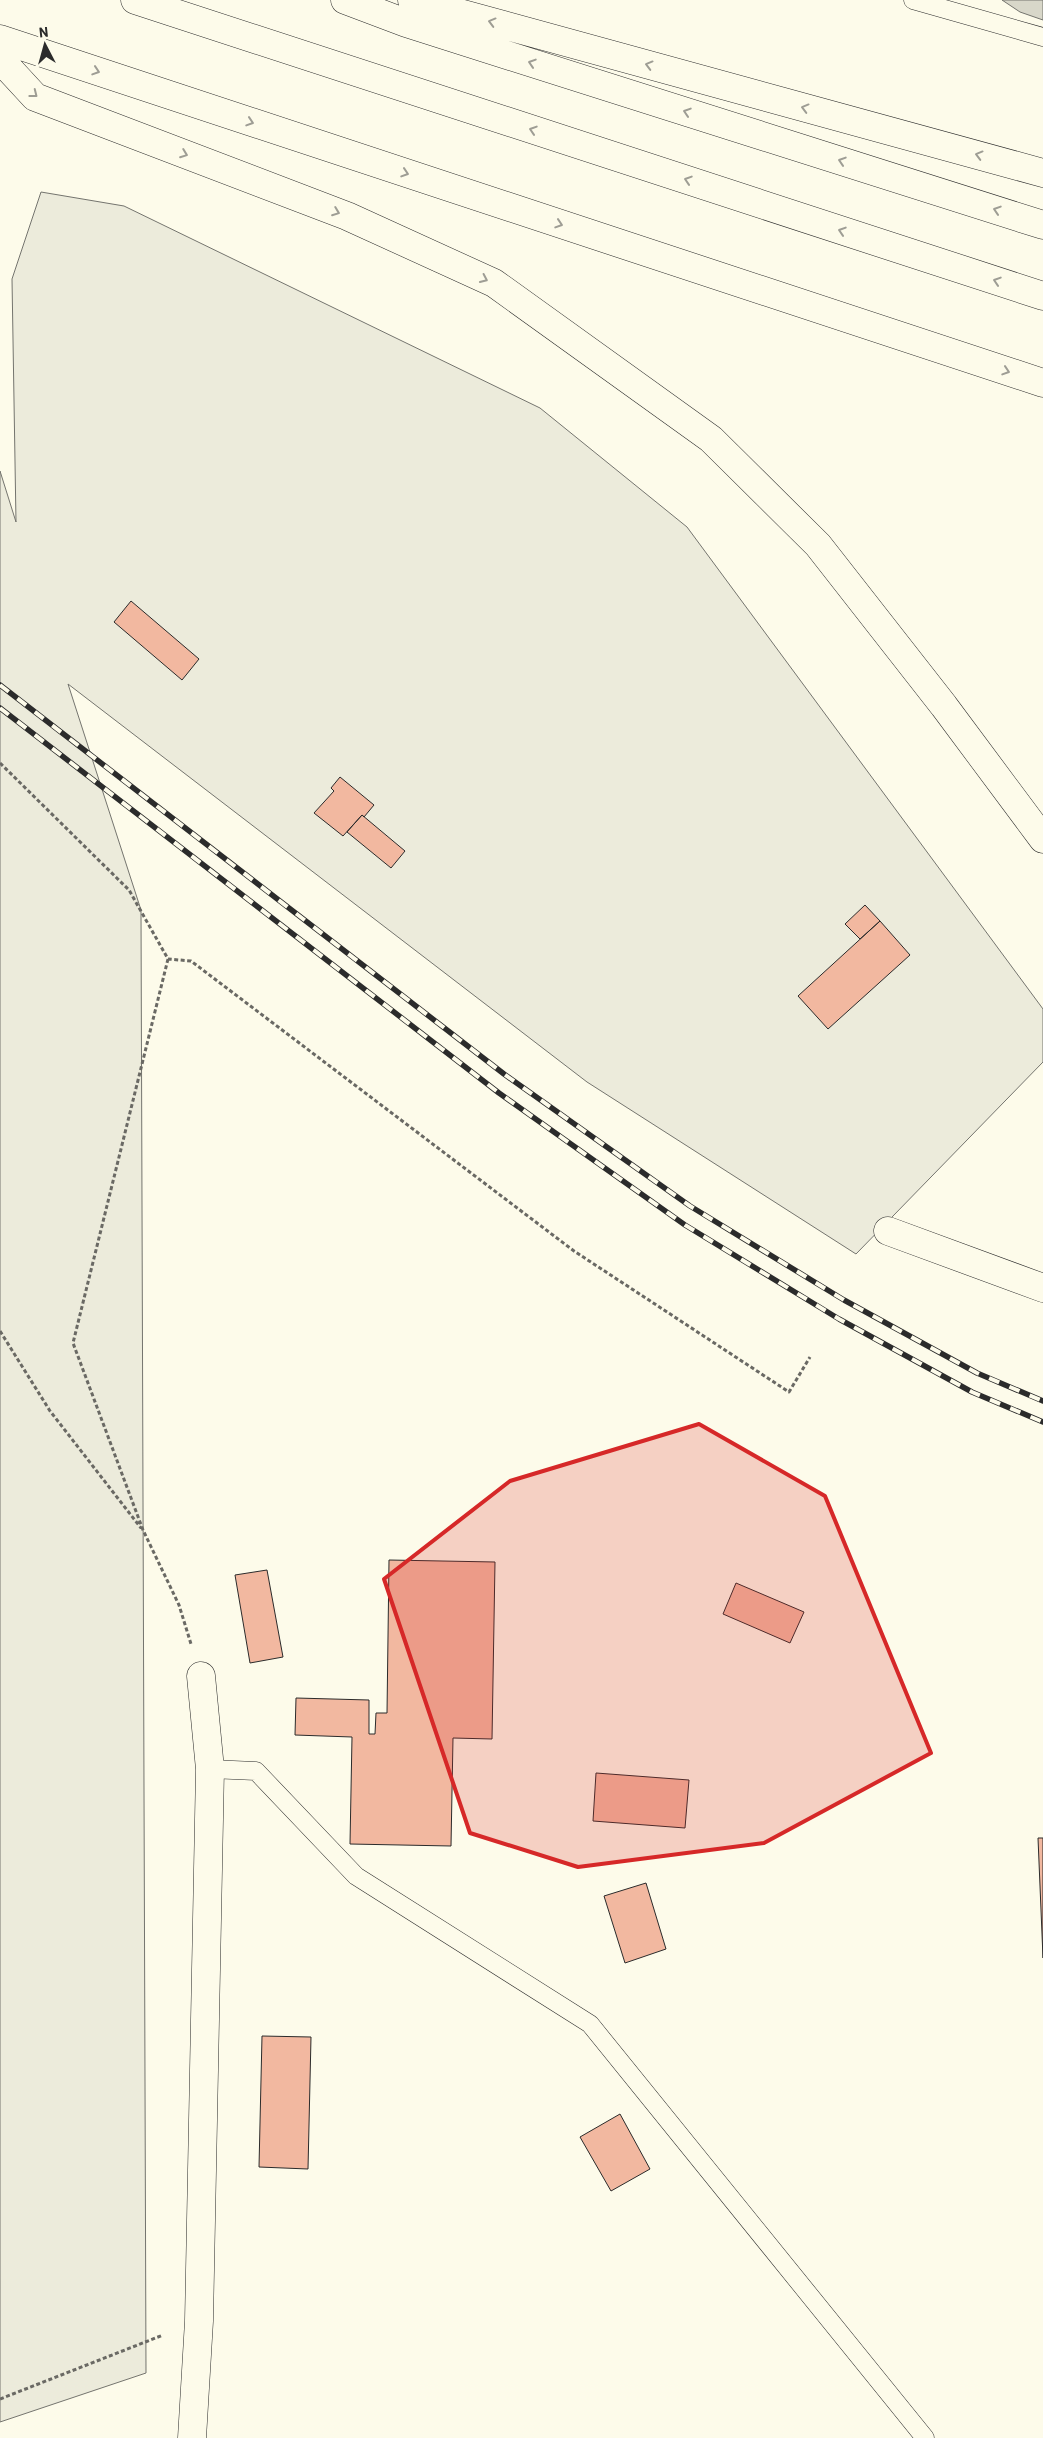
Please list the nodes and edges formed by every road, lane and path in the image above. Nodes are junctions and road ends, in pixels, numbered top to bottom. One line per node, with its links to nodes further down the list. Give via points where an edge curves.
1 (135, 0): 10 (main road, one-way to 1)
2 (345, 0): 9 (main road, one-way to 2, via 406,23)
3 (412, 0): 8 (main road, one-way to 3)
4 (913, 0): 5 (lane)
5 (1043, 37)
6 (0, 40): 11 (main road, one-way to 11)
7 (0, 59): 13 (main road, one-way to 13, via 35,97 348,216 494,284 711,438 818,545 944,706)
8 (1043, 173)
9 (1043, 225)
10 (1043, 296)
11 (1043, 383)
12 (0, 763): 14 (path, via 130,890)
13 (1043, 840)
14 (168, 959): 18 (path, via 191,961 574,1251 789,1392); 19 (path, via 72,1343)
15 (888, 1231): 16 (main road)
16 (1043, 1288)
17 (0, 1331): 19 (path, via 50,1411)
18 (810, 1357)
19 (143, 1530): 20 (path, via 179,1605)
20 (201, 1676): 21 (main road)
21 (210, 1769): 22 (main road); 25 (lane, via 256,1772 356,1876 590,2024)
22 (199, 2321): 23 (path); 24 (main road)
23 (0, 2399)
24 (192, 2438)
25 (925, 2438)

